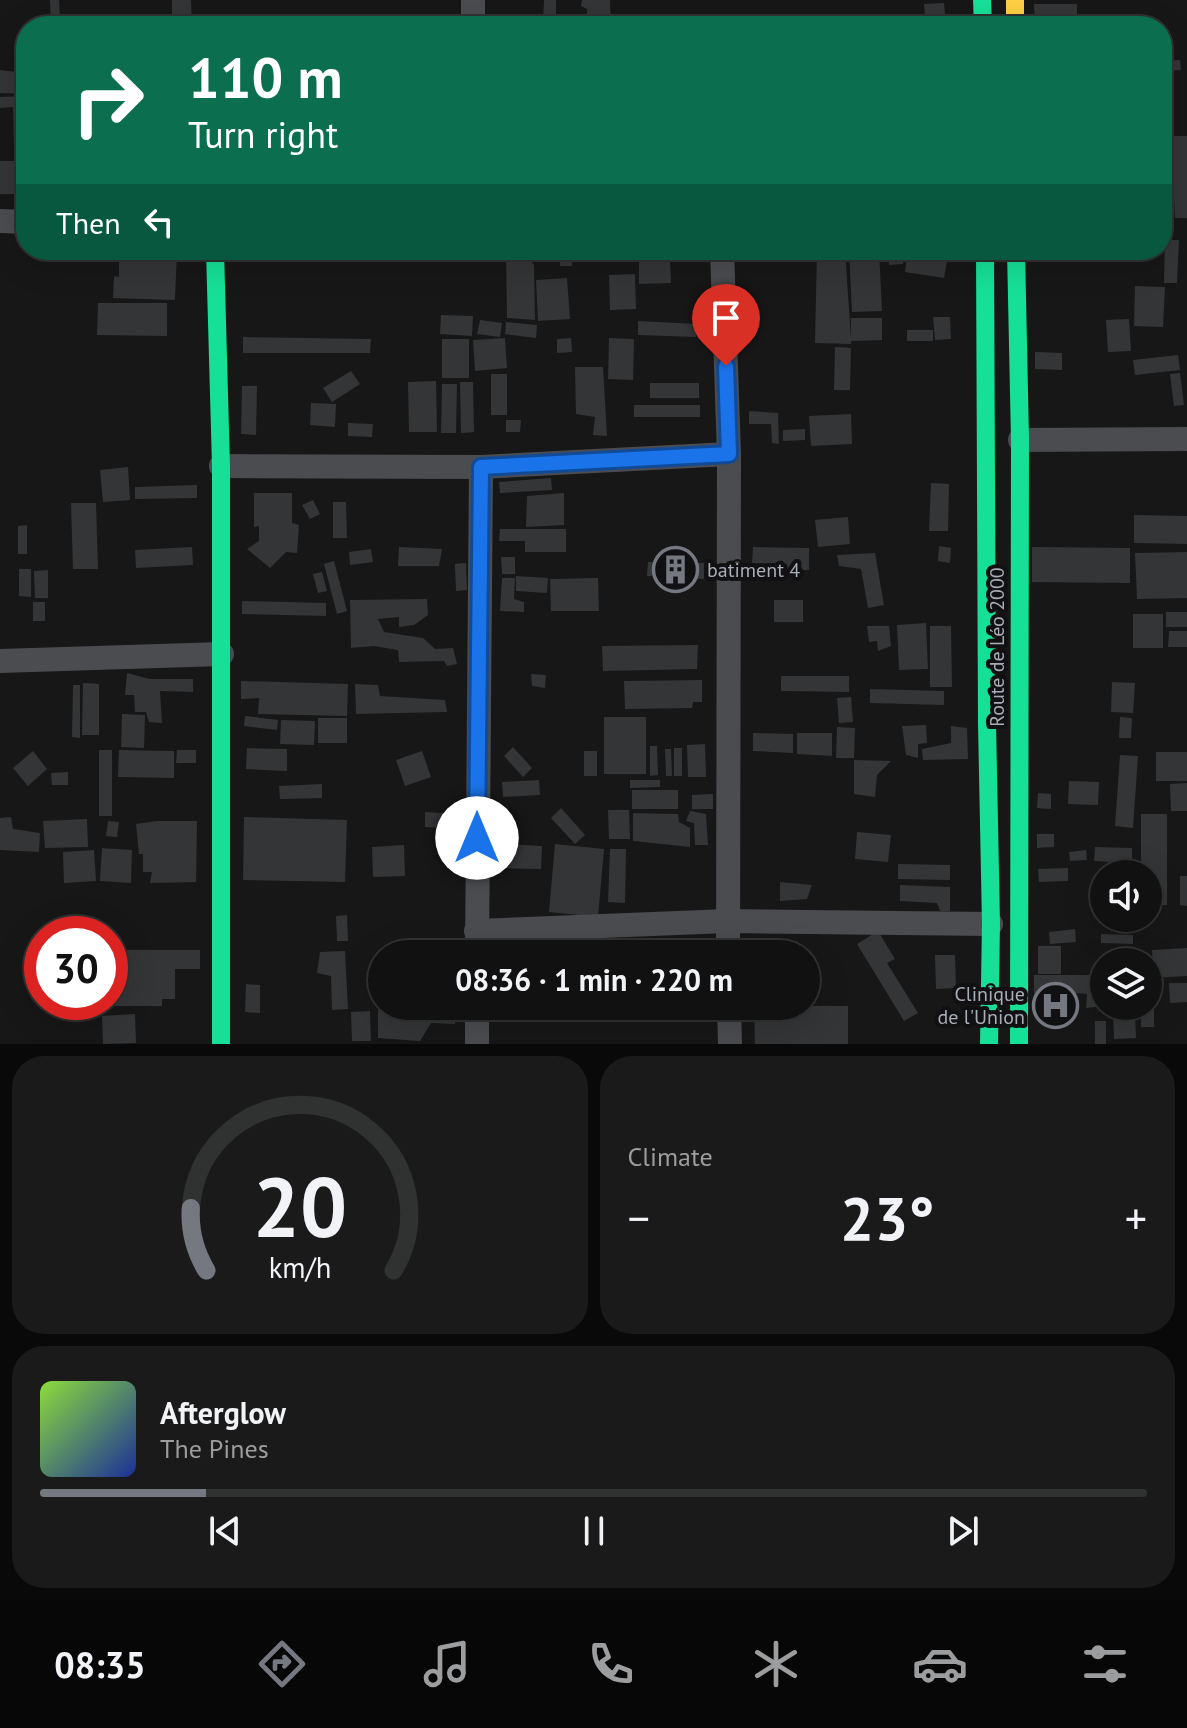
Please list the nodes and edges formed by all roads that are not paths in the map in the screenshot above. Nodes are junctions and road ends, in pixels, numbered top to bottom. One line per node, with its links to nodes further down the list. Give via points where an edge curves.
1 (215, 260): 8 (street)
2 (722, 260): 7 (street)
3 (985, 260): 13 (street)
4 (1016, 260): 6 (street, Route de Léo 2000)
5 (1187, 439): 6 (street)
6 (1020, 440): 23 (street, Route de Léo 2000)
7 (729, 454): 9 (street); 12 (street)
8 (221, 466): 9 (street); 10 (street)
9 (481, 467): 14 (street)
10 (222, 654): 11 (street); 19 (street)
11 (0, 661)
12 (728, 921): 13 (street); 15 (street); 16 (street)
13 (991, 924): 22 (street)
14 (476, 940)
15 (500, 940)
16 (728, 940)
17 (477, 1020): 20 (street)
18 (729, 1020): 21 (street)
19 (221, 1044)
20 (477, 1044)
21 (730, 1044)
22 (989, 1044)
23 (1019, 1044)

